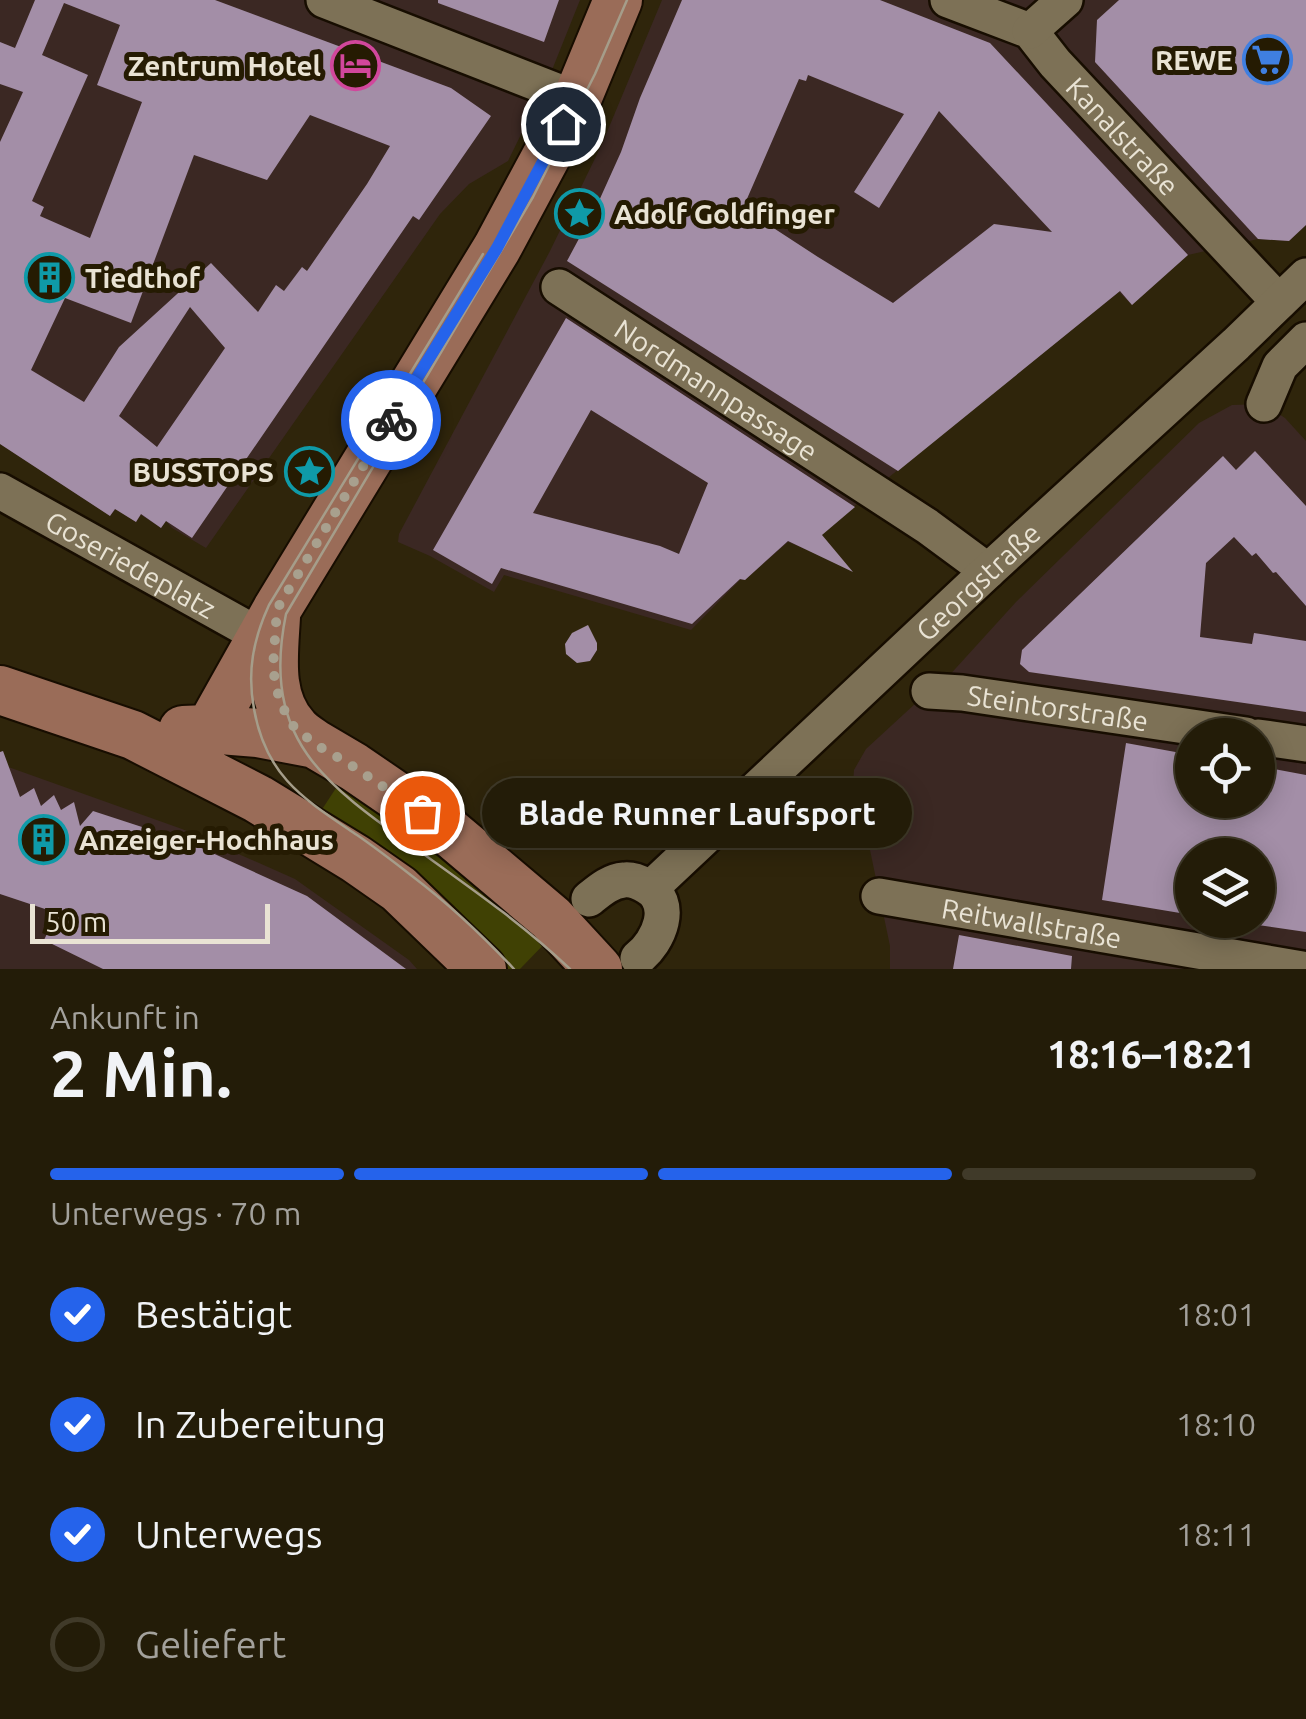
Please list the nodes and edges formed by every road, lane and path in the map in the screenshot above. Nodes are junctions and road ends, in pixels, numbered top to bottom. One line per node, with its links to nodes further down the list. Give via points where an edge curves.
1 (324, 0): 6 (street)
2 (618, 0): 6 (street)
3 (948, 0): 5 (street, Kanalstraße)
4 (1066, 0): 5 (street)
5 (1030, 32): 9 (street, Kanalstraße)
6 (576, 99): 14 (street, via 497,248)
7 (1306, 276): 9 (street, Georgstraße)
8 (559, 287): 13 (street, Nordmannpassage)
9 (1279, 302): 13 (street, Georgstraße)
10 (1306, 340): 11 (street, via 1280,366)
11 (1264, 404)
12 (0, 492): 14 (street, Goseriedeplatz)
13 (988, 572): 22 (street, Georgstraße)
14 (270, 623): 19 (street, via 283,708); 21 (street)
15 (0, 690): 21 (street, via 133,735)
16 (929, 691): 17 (street, Steintorstraße)
17 (1175, 724)
18 (1275, 739): 20 (street)
19 (315, 744): 21 (street, via 258,733); 25 (street, via 448,832)
20 (1306, 744)
21 (199, 746): 26 (street, via 258,798 399,889)
22 (651, 888): 24 (street, via 624,880); 25 (street, via 664,914 652,945)
23 (879, 896): 27 (street, Reitwallstraße)
24 (589, 898)
25 (606, 959)
26 (482, 969)
27 (1302, 969)

